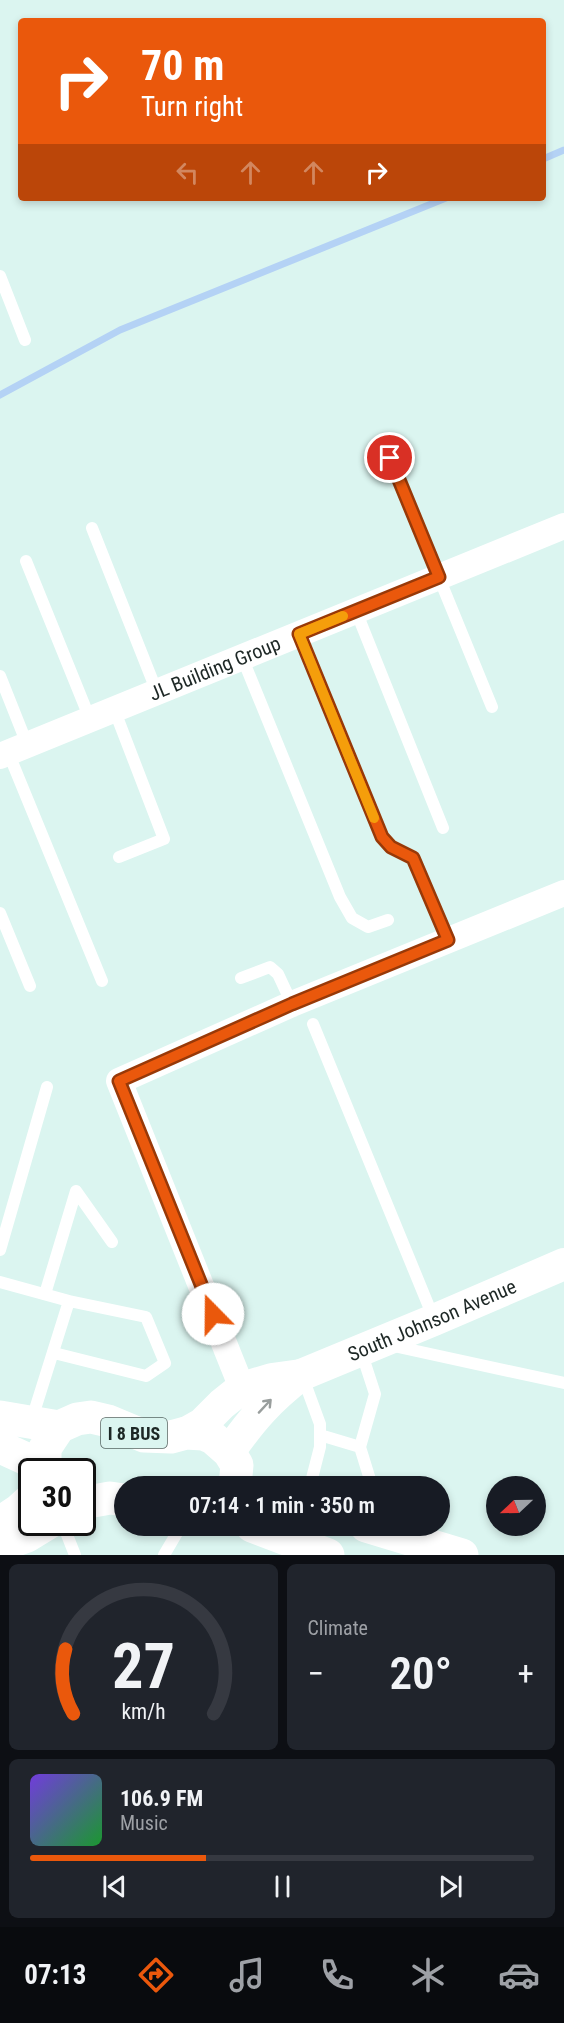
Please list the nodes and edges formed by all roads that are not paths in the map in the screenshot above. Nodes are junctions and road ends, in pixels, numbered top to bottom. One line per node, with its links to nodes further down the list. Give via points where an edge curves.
1 (0, 276): 2 (lane)
2 (25, 340)
3 (390, 458): 7 (lane)
4 (564, 526): 7 (street, JL Building Group)
5 (92, 528): 12 (lane)
6 (26, 561): 15 (lane)
7 (439, 577): 8 (street, JL Building Group); 13 (lane)
8 (356, 611): 9 (street, JL Building Group); 17 (lane)
9 (299, 634): 10 (street, JL Building Group); 22 (lane, via 382,837 391,847 413,858)
10 (242, 657): 12 (street, JL Building Group); 21 (lane, via 340,897 352,918 369,927)
11 (0, 676): 16 (lane)
12 (157, 692): 14 (street, JL Building Group)
13 (492, 707)
14 (114, 709): 15 (street, JL Building Group); 18 (lane, via 165,839)
15 (90, 719): 16 (street, JL Building Group)
16 (12, 751): 24 (lane)
17 (443, 828)
18 (119, 857)
19 (564, 894): 22 (street)
20 (0, 913): 25 (lane)
21 (388, 920)
22 (448, 940): 26 (street)
23 (242, 978): 26 (lane, via 270,968 278,974)
24 (102, 981)
25 (30, 986)
26 (292, 1004): 40 (street, via 119,1081)
27 (313, 1024): 35 (lane)
28 (47, 1087): 30 (lane)
29 (112, 1242): 33 (lane, via 76,1191)
30 (0, 1250)
31 (564, 1264): 35 (street, South Johnson Avenue)
32 (0, 1281): 33 (lane)
33 (45, 1294): 34 (lane)
34 (69, 1301): 37 (lane); 37 (lane, via 146,1317 165,1364 146,1376)
35 (434, 1320): 36 (street, South Johnson Avenue)
36 (370, 1347): 38 (street, South Johnson Avenue); 39 (lane); 45 (lane, via 375,1394)
37 (54, 1353): 41 (lane)
38 (301, 1375): 40 (street, South Johnson Avenue); 43 (lane, via 320,1424); 48 (street, South Johnson Avenue, one-way to 38, via 252,1419)
39 (564, 1383)
40 (242, 1388): 42 (street, South Johnson Avenue, via 202,1424)
41 (30, 1422): 42 (main road, I 8 BUS, via 91,1417 144,1436); 47 (main road, via 45,1449)
42 (186, 1433): 48 (main road, I 8 BUS, via 213,1438)
43 (320, 1435): 45 (lane); 49 (lane, via 321,1447)
44 (0, 1447): 46 (main road)
45 (360, 1447): 50 (lane)
46 (22, 1458)
47 (45, 1458)
48 (233, 1468)
49 (313, 1476)
50 (369, 1476)
51 (114, 1499): 52 (main road)
52 (96, 1500)
53 (18, 1511): 54 (main road)
54 (0, 1523)
55 (27, 1536): 60 (main road)
56 (68, 1536): 62 (lane)
57 (175, 1536): 63 (lane)
58 (277, 1536): 61 (main road)
59 (399, 1536): 64 (main road)
60 (0, 1546)
61 (321, 1554)
62 (75, 1555)
63 (164, 1555)
64 (462, 1555)

